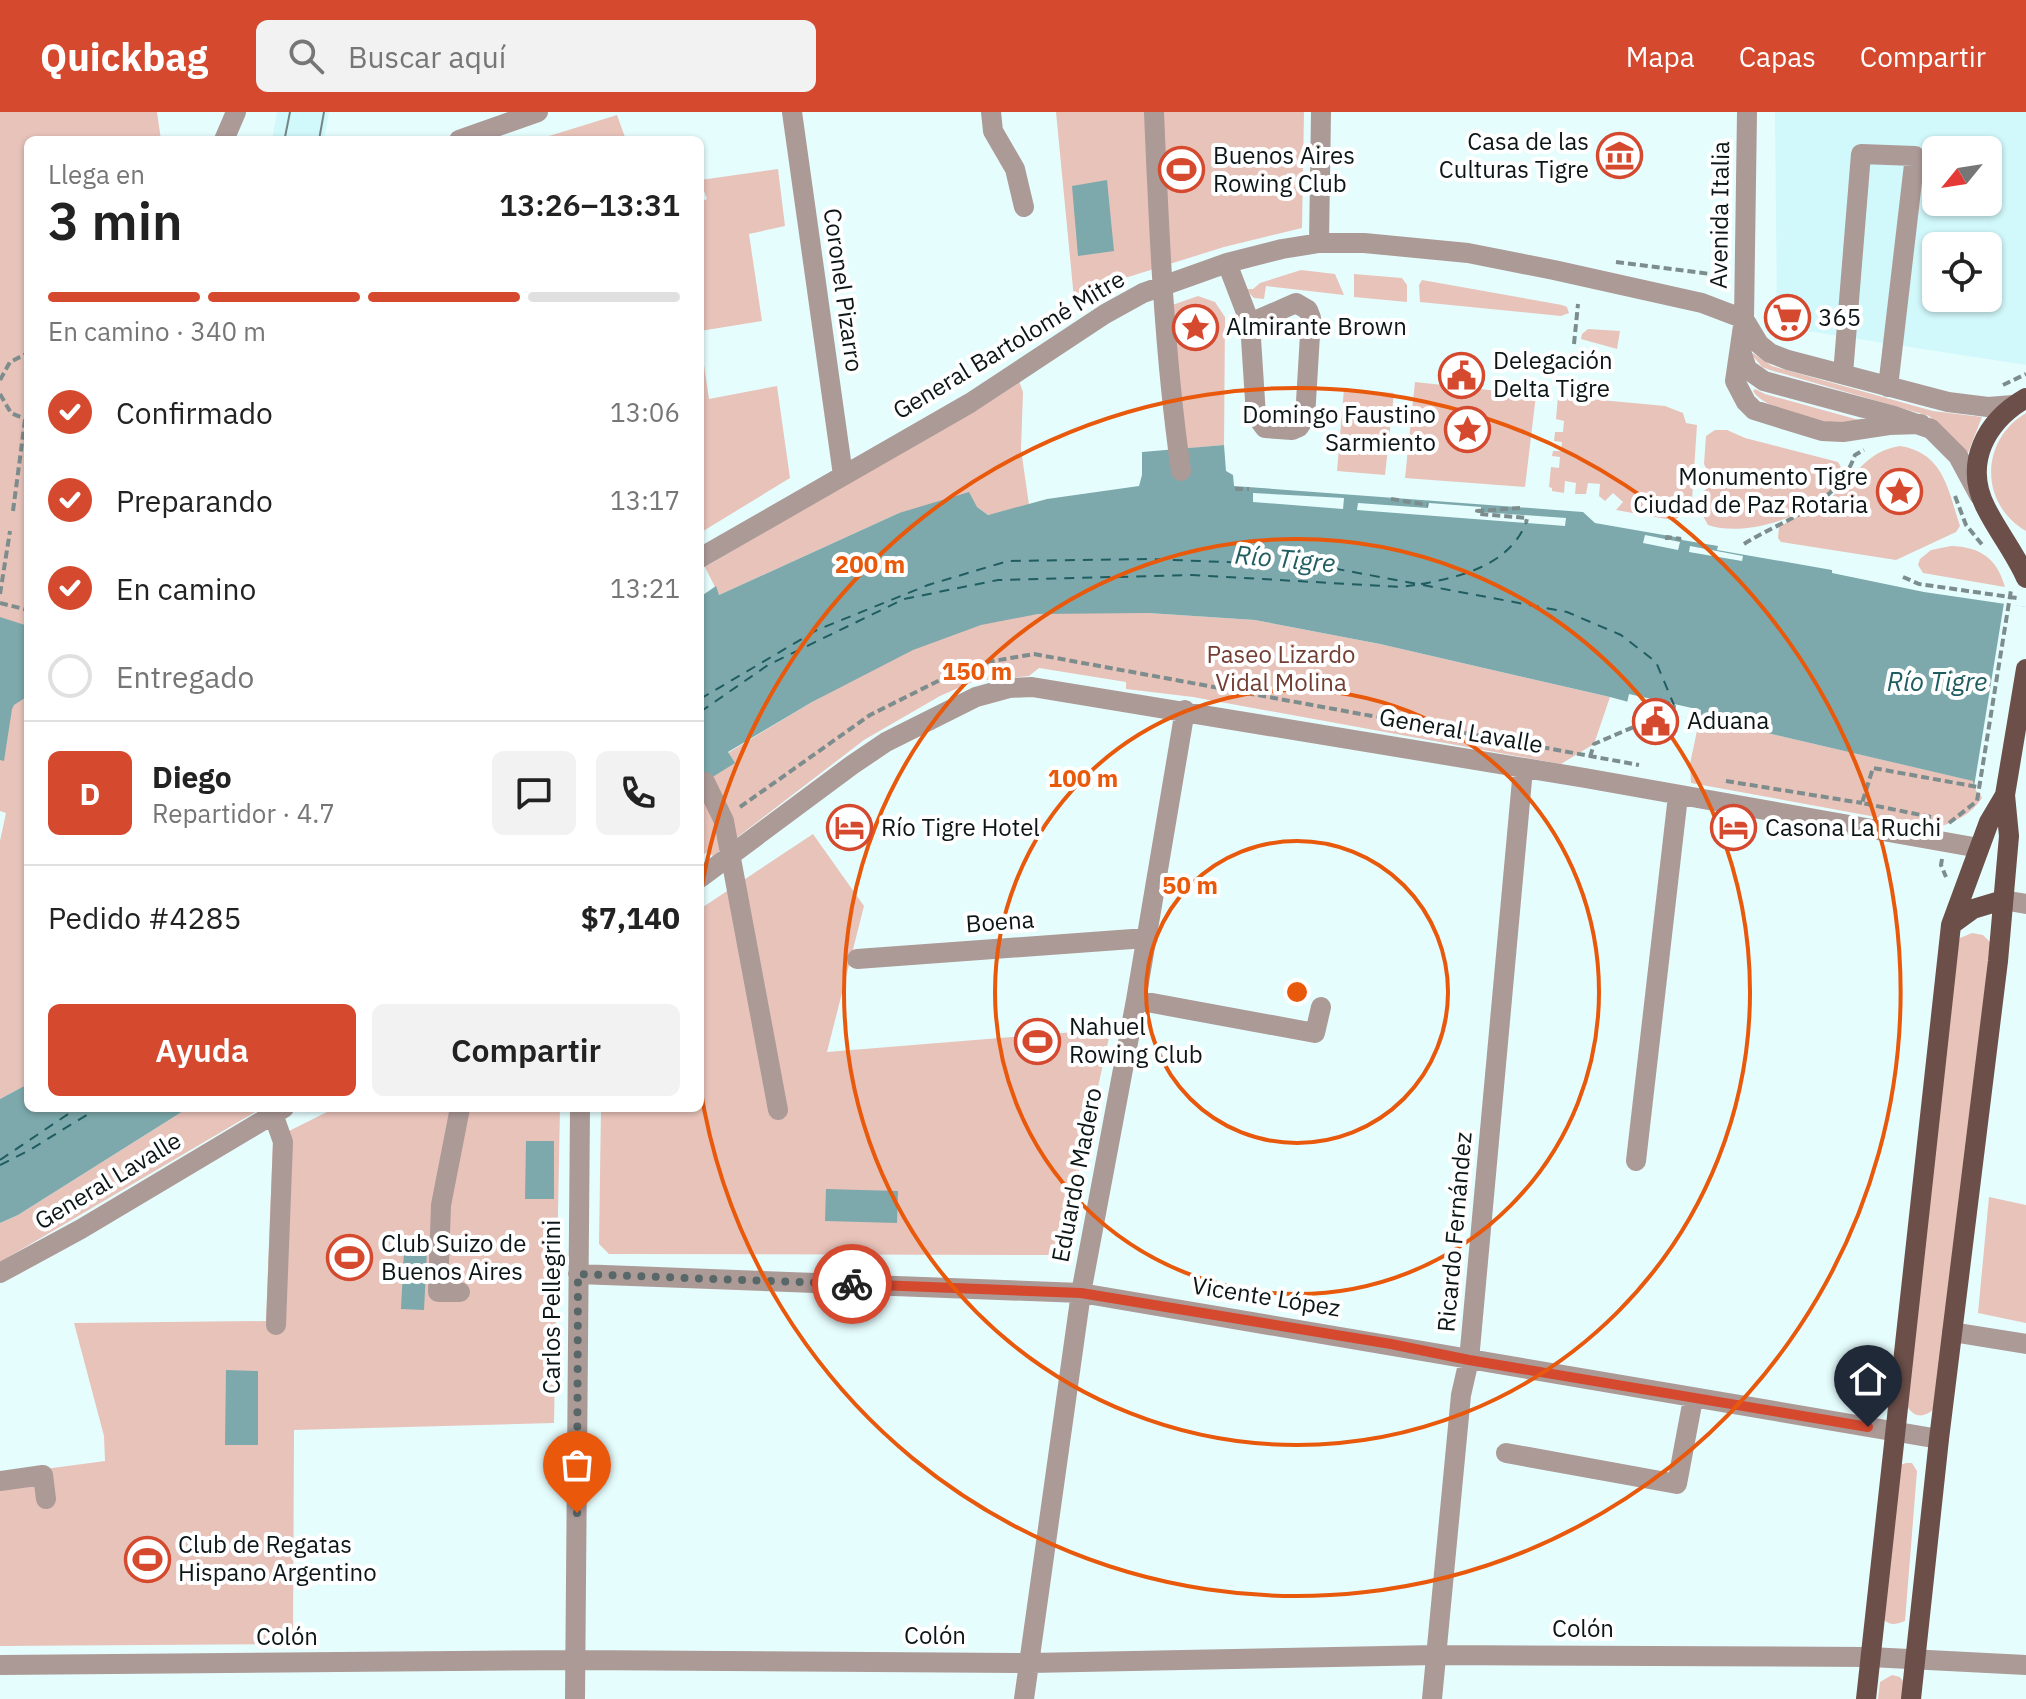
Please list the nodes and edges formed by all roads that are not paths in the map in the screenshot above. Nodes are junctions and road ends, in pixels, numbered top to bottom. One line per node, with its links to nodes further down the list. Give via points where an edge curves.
1 (236, 112): 8 (street)
2 (536, 112): 9 (street)
3 (792, 112): 22 (street, Coronel Pizarro)
4 (991, 112): 10 (street, via 993,131 1015,169)
5 (1154, 112): 13 (street)
6 (1321, 112): 11 (street)
7 (1747, 112): 14 (street, Avenida Italia)
8 (226, 136)
9 (470, 136)
10 (1024, 207)
11 (1319, 243): 12 (street, General Bartolomé Mitre); 14 (street, General Bartolomé Mitre, via 1468,253 1702,303)
12 (1227, 263): 13 (street, General Bartolomé Mitre); 15 (street)
13 (1162, 285): 21 (street); 22 (street, General Bartolomé Mitre, via 1105,314 970,403)
14 (1744, 319): 16 (street); 17 (street, via 1770,353)
15 (1250, 323): 15 (street, via 1256,416 1265,428 1299,427 1305,418 1308,310 1296,303)
16 (1740, 348): 20 (street, via 1747,369 1764,381); 20 (street, via 1735,381 1754,410 1833,432)
17 (1843, 374): 18 (street); 18 (street, via 1861,154 1915,156)
18 (1888, 387): 19 (street, via 2000,408)
19 (2020, 401): 23 (main road, via 1993,424 1979,456 1979,491)
20 (1921, 424): 23 (street, via 1949,445)
21 (1181, 471)
22 (843, 475): 25 (street, General Bartolomé Mitre)
23 (1990, 515): 24 (main road); 26 (main road, via 2016,556)
24 (2026, 546)
25 (704, 556)
26 (2018, 581)
27 (2026, 669): 31 (main road)
28 (1185, 710): 29 (street, General Lavalle); 34 (street, General Lavalle, via 1032,687 993,691 886,742); 39 (street, Eduardo Madero)
29 (1523, 769): 32 (street, General Lavalle); 56 (street, Ricardo Fernández)
30 (705, 782): 34 (street, via 724,821)
31 (2005, 795): 33 (main road); 36 (main road, via 2009,836)
32 (1678, 796): 33 (street, General Lavalle); 48 (street)
33 (1979, 848): 38 (main road)
34 (730, 856): 35 (street, General Lavalle); 43 (street)
35 (704, 875)
36 (2003, 900): 37 (street); 38 (main road, via 1973,909); 54 (main road)
37 (2026, 904)
38 (1951, 925): 58 (main road)
39 (1146, 938): 40 (street, Boena); 41 (street, Eduardo Madero)
40 (857, 959)
41 (1136, 1000): 42 (street, via 1315,1033); 52 (street, Eduardo Madero)
42 (1321, 1007)
43 (778, 1110)
44 (273, 1112): 49 (street, General Lavalle)
45 (276, 1112): 53 (street, via 283,1142)
46 (459, 1112): 51 (street, via 441,1205 438,1292)
47 (580, 1112): 50 (street, Carlos Pellegrini)
48 (1636, 1161)
49 (0, 1273)
50 (578, 1274): 52 (street, Vicente López); 66 (street, Carlos Pellegrini)
51 (460, 1292)
52 (1081, 1293): 56 (street, Vicente López); 67 (street, Eduardo Madero)
53 (276, 1325)
54 (1952, 1332): 55 (street); 59 (main road)
55 (2026, 1344)
56 (1469, 1360): 57 (street, Vicente López); 63 (street, Ricardo Fernández, via 1461,1395)
57 (1693, 1399): 58 (street, Vicente López); 60 (street, via 1677,1484)
58 (1897, 1432): 59 (street, Vicente López); 64 (main road)
59 (1939, 1439): 65 (main road)
60 (1506, 1453)
61 (0, 1481): 62 (street, via 43,1475)
62 (46, 1499)
63 (1436, 1655): 64 (street, Colón); 67 (street, Colón); 72 (street, Ricardo Fernández)
64 (1870, 1657): 65 (street, Colón); 73 (main road)
65 (1915, 1659): 69 (street, Colón); 74 (main road)
66 (575, 1660): 67 (street, Colón); 68 (street, Colón); 70 (street, Carlos Pellegrini)
67 (1030, 1663): 71 (street, Eduardo Madero)
68 (0, 1665)
69 (2026, 1665)
70 (575, 1699)
71 (1024, 1699)
72 (1432, 1699)
73 (1866, 1699)
74 (1911, 1699)

